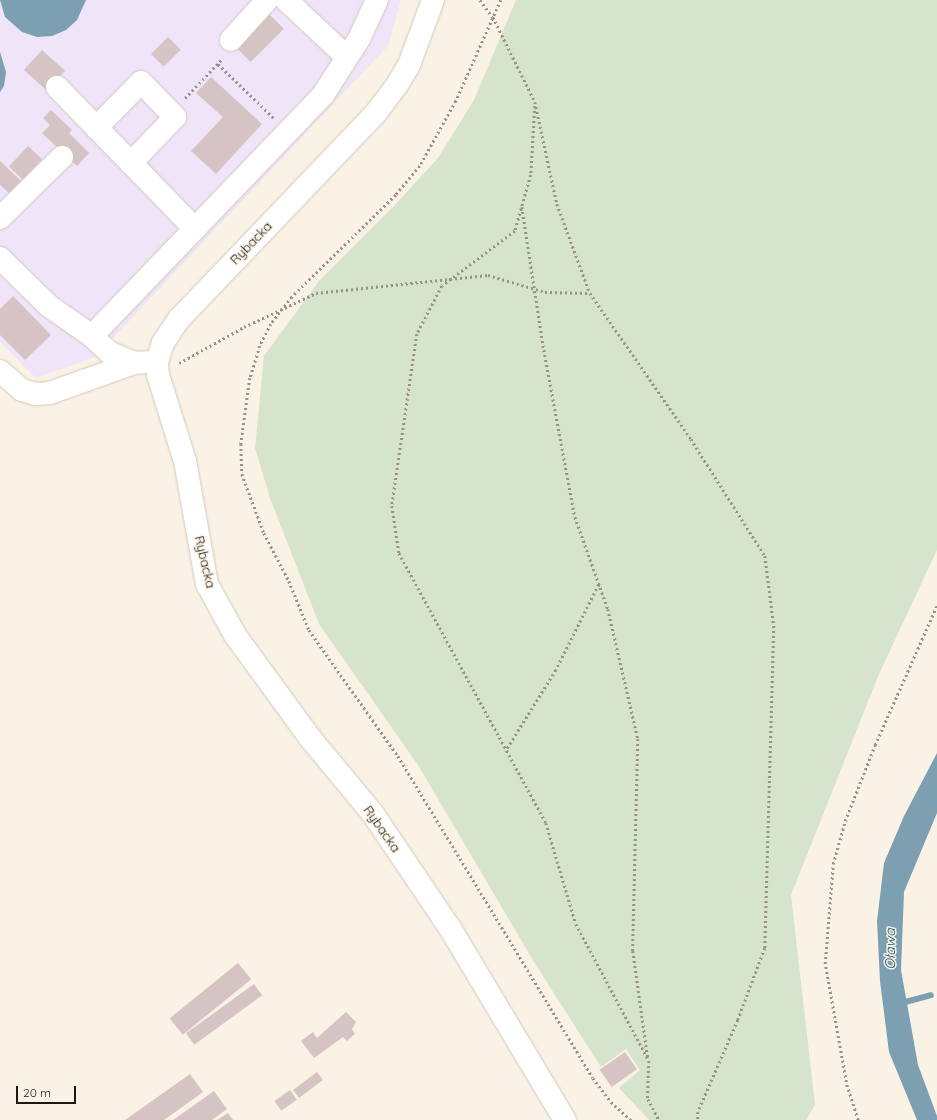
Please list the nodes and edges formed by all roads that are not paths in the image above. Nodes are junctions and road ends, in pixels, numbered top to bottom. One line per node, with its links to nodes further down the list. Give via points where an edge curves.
1 (267, 0): 5 (street)
2 (286, 0): 6 (street)
3 (376, 0): 6 (street, via 359,38)
4 (433, 0): 16 (street, Rybacka, via 409,65 397,85 375,114 179,319 163,343)
5 (231, 40)
6 (347, 57): 12 (street, via 323,95)
7 (57, 87): 8 (street)
8 (96, 128): 10 (street); 10 (street, via 141,82 175,117)
9 (62, 157): 11 (street)
10 (131, 164): 12 (street)
11 (0, 218)
12 (194, 228): 14 (street)
13 (0, 258): 14 (street, via 49,306)
14 (92, 336): 15 (street, via 110,353)
15 (134, 363): 16 (street); 17 (street, via 50,393 36,394 22,390)
16 (158, 369): 18 (street, Rybacka, via 185,461 210,589 235,635 310,738 373,814 450,928)
17 (0, 372)
18 (564, 1120)

